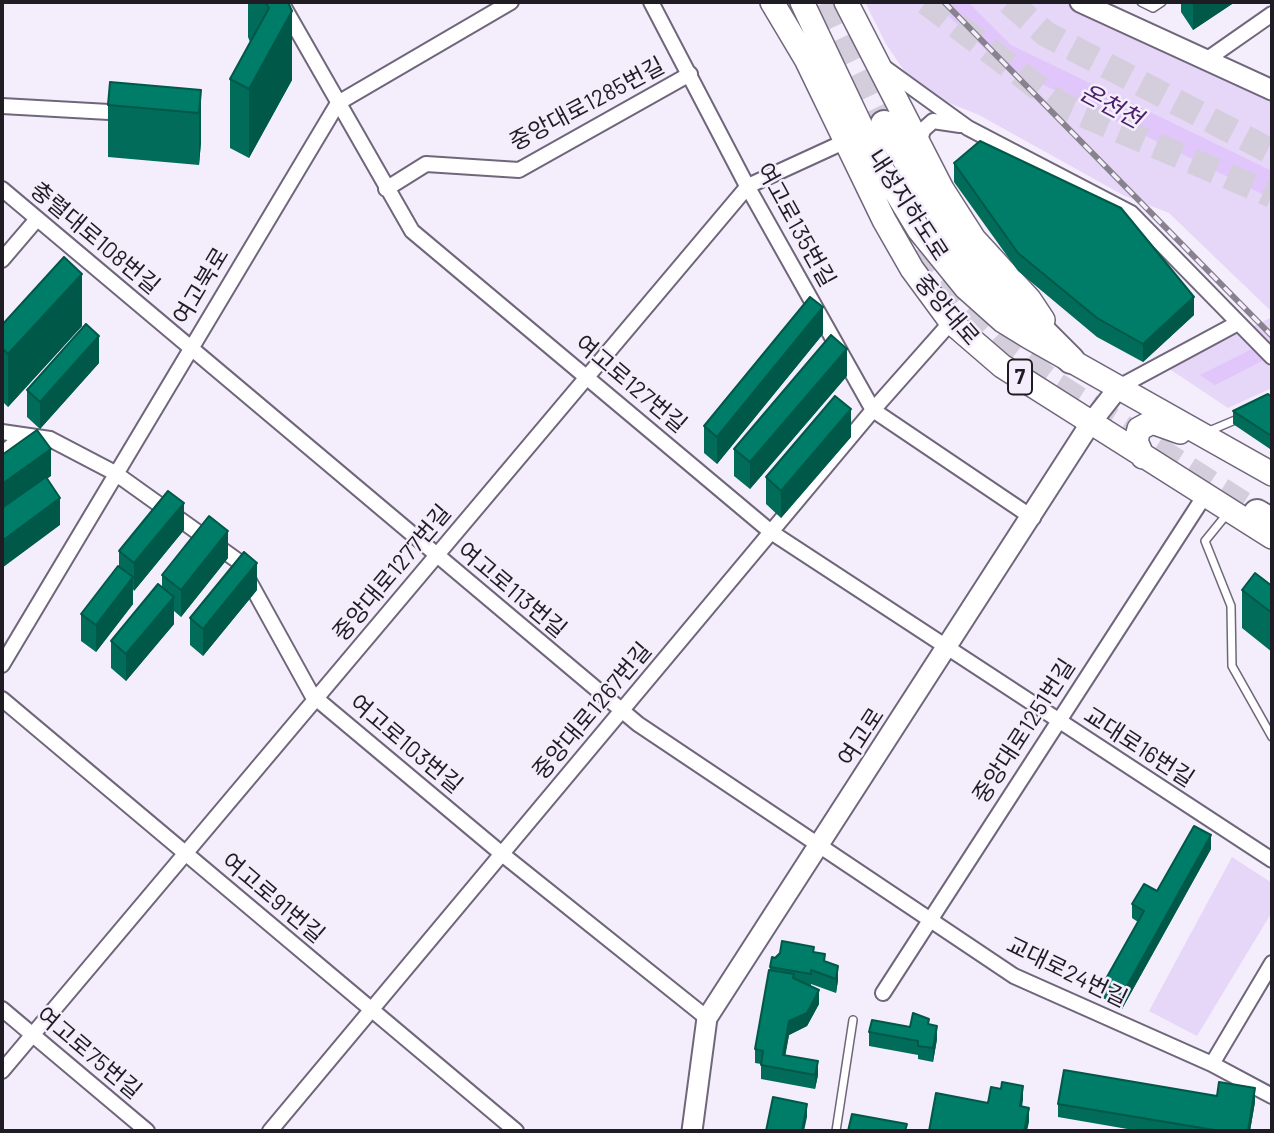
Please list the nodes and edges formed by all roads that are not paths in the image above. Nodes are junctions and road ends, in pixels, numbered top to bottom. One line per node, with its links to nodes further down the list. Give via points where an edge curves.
1 (281, 2): 17 (street, 여고로127번길)
2 (511, 2): 17 (street, 여고북로)
3 (651, 2): 15 (street, 여고로135번길)
4 (772, 2): 13 (main road, 중앙대로)
5 (784, 2): 13 (main road)
6 (802, 2): 33 (main road, 내성지하도로 / 7, via 879,164 919,230 966,288 1003,321)
7 (846, 2): 14 (main road)
8 (1080, 2): 12 (main road)
9 (1141, 2): 10 (lane, via 1153,8)
10 (1162, 2)
11 (1272, 14): 12 (street)
12 (1209, 58): 16 (main road)
13 (806, 59): 22 (main road, 중앙대로)
14 (875, 60): 21 (street); 23 (main road)
15 (690, 74): 24 (street, 여고로135번길); 26 (street, 중앙대로1285번길, via 519,170 426,164)
16 (1272, 90)
17 (338, 103): 26 (street, 여고로127번길); 31 (street, 여고북로)
18 (2, 106): 19 (street)
19 (146, 114)
20 (884, 124): 33 (highway, via 946,225 984,273)
21 (968, 128): 23 (street, via 933,121 923,130); 30 (street, via 1131,213)
22 (846, 141): 24 (street, 중앙대로1277번길); 29 (main road, 중앙대로 / 7, via 912,269)
23 (919, 144): 33 (main road, via 974,239 1029,299)
24 (748, 187): 34 (street, 중앙대로1277번길); 36 (street, 여고로135번길)
25 (2, 189): 27 (street, 충렬대로108번길)
26 (386, 189): 34 (street, 여고로127번길, via 412,231)
27 (37, 219): 28 (street); 31 (street, 충렬대로108번길)
28 (2, 260)
29 (951, 322): 36 (street, 중앙대로1267번길); 38 (main road, 중앙대로 / 7, via 1002,366)
30 (1238, 323): 32 (street); 35 (street)
31 (190, 348): 45 (street, 여고북로); 51 (street, 여고로113번길)
32 (1272, 357)
33 (1071, 360): 35 (main road, 7)
34 (587, 377): 49 (street, 여고로127번길); 51 (street, 중앙대로1277번길)
35 (1119, 387): 38 (main road, 여고로); 40 (main road, 7)
36 (873, 410): 48 (street, 여고로135번길); 49 (street, 중앙대로1267번길)
37 (1252, 412): 40 (lane)
38 (1090, 424): 43 (main road, 중앙대로 / 7); 48 (main road, 여고로)
39 (2, 432): 41 (street, 여고로103번길)
40 (1204, 433): 43 (main road, via 1184,433 1152,422 1139,429 1136,441); 44 (main road, 7)
41 (23, 436): 42 (street); 45 (street, 여고로103번길, via 50,439)
42 (2, 454)
43 (1143, 457): 46 (main road, 중앙대로 / 7)
44 (1271, 472)
45 (115, 473): 53 (street, 여고북로); 54 (street, 여고로103번길, via 238,561)
46 (1205, 495): 47 (main road, 중앙대로 / 7); 57 (street, 중앙대로1251번길)
47 (1230, 510): 50 (main road, 중앙대로 / 7); 58 (lane, via 1205,541 1231,606 1232,666)
48 (1033, 518): 52 (main road, 여고로)
49 (771, 532): 52 (street, 여고로127번길); 56 (street, 중앙대로1267번길)
50 (1272, 537)
51 (436, 556): 54 (street, 중앙대로1277번길); 56 (street, 여고로113번길)
52 (949, 647): 57 (street, 교대로16번길); 59 (main road, 여고로)
53 (2, 665)
54 (316, 698): 60 (street, 중앙대로1277번길); 61 (street, 여고로103번길)
55 (2, 699): 60 (street, 여고로91번길)
56 (622, 710): 59 (street, 여고로113번길); 61 (street, 중앙대로1267번길)
57 (1057, 722): 62 (street, 교대로16번길); 63 (street, 중앙대로1251번길)
58 (1272, 737)
59 (818, 847): 63 (street, 교대로24번길); 68 (main road, 여고로)
60 (185, 853): 67 (street, 여고로91번길); 70 (street, 중앙대로1277번길)
61 (502, 854): 67 (street, 중앙대로1267번길); 68 (street, 여고로103번길)
62 (1272, 860)
63 (930, 920): 65 (street, 중앙대로1251번길); 71 (street, 교대로24번길, via 1014,976)
64 (1272, 963): 71 (street)
65 (883, 993)
66 (2, 1009): 70 (street, 여고로75번길)
67 (371, 1010): 75 (street, 중앙대로1267번길); 76 (street, 여고로91번길)
68 (707, 1018): 77 (main road, 여고로)
69 (853, 1020): 78 (lane)
70 (32, 1035): 72 (street, 중앙대로1277번길); 74 (street, 여고로75번길)
71 (1212, 1065): 73 (street, 교대로24번길)
72 (2, 1071)
73 (1272, 1096)
74 (147, 1131)
75 (270, 1131)
76 (516, 1131)
77 (692, 1131)
78 (836, 1131)

